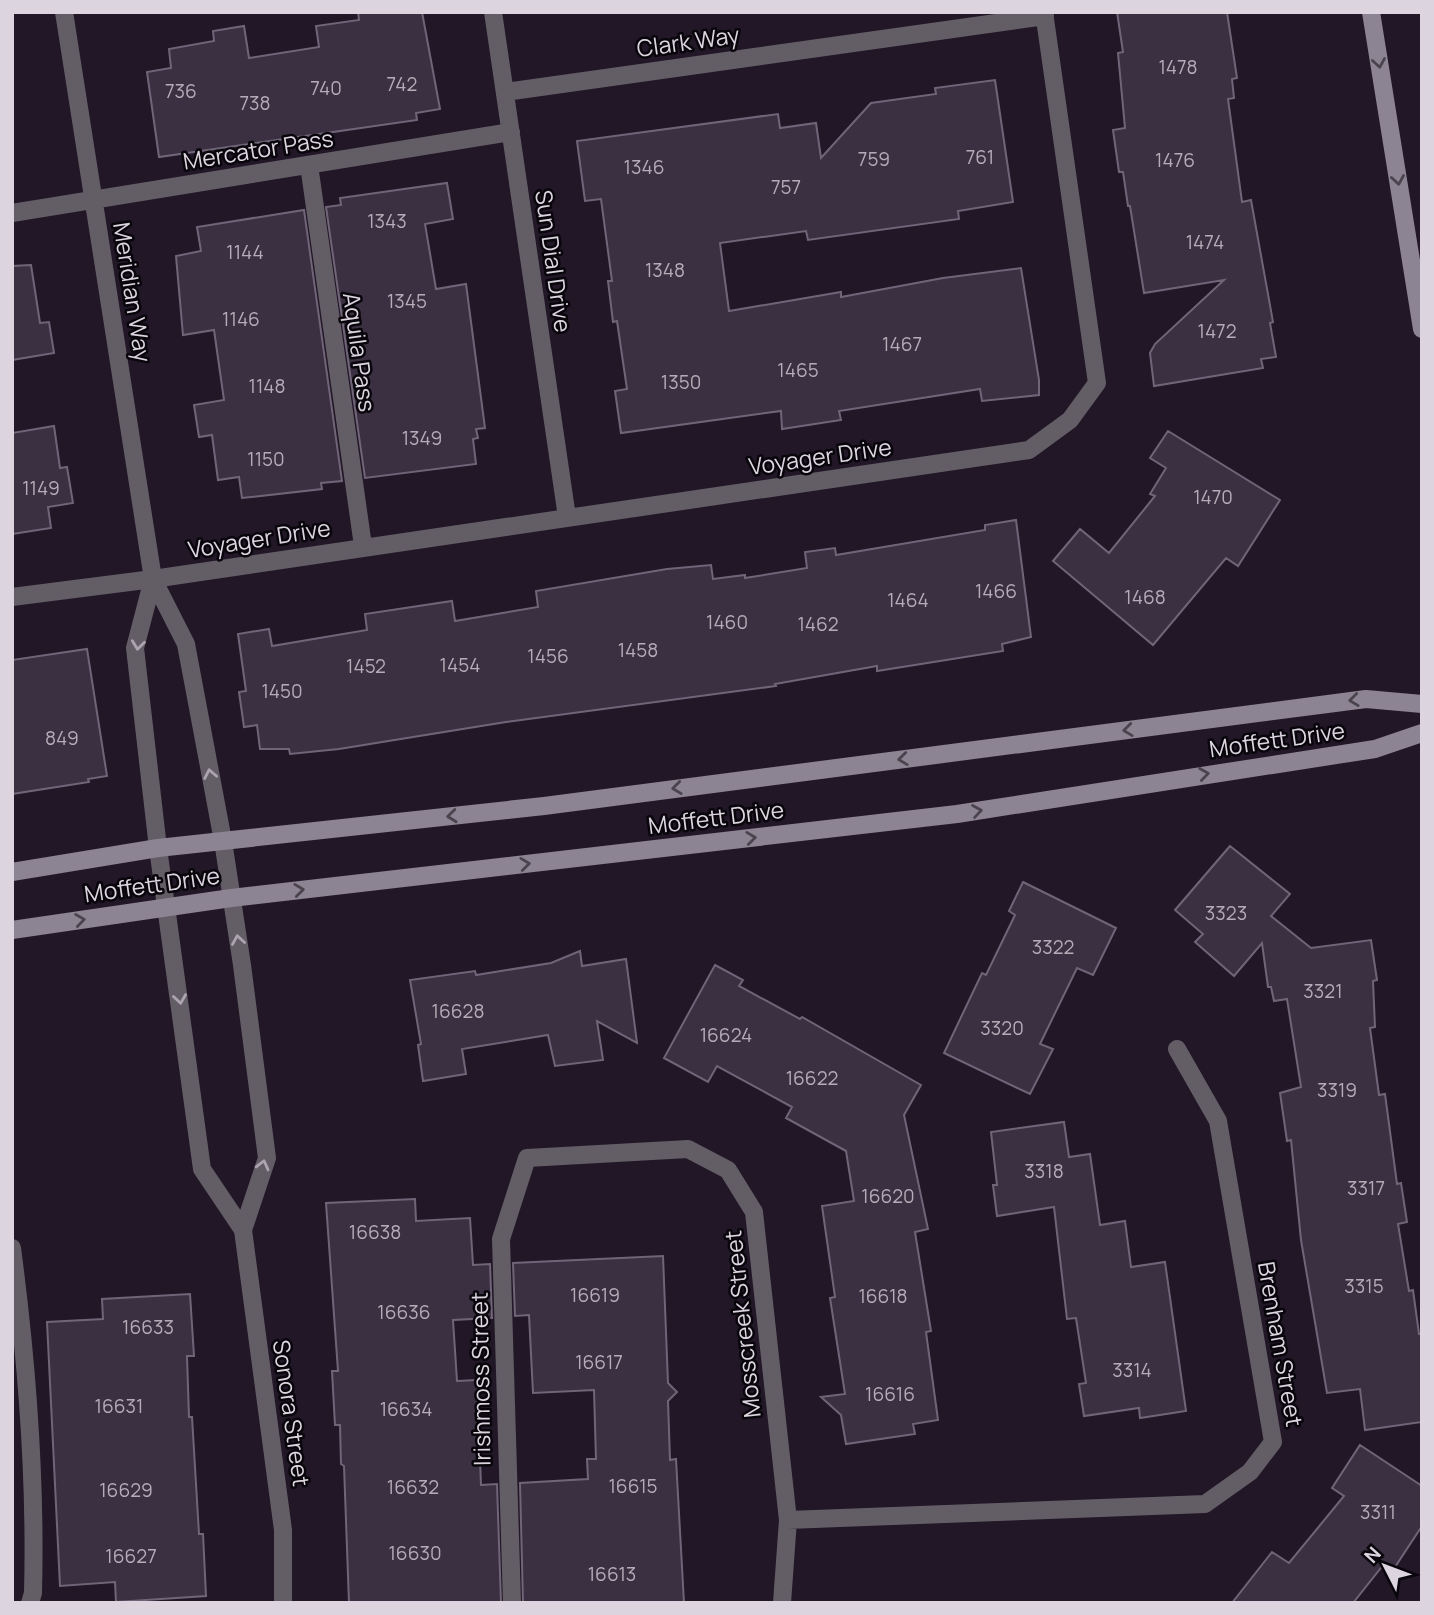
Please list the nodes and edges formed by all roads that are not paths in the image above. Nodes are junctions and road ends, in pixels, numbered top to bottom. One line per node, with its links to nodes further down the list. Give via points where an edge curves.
1 (64, 12): 8 (street, Meridian Way)
2 (493, 12): 5 (street, Sun Dial Drive)
3 (1371, 12): 10 (street, one-way to 10)
4 (1044, 14): 5 (street, Clark Way); 11 (street, Voyager Drive, via 1097,383 1070,420 1029,450)
5 (505, 92): 6 (street, Sun Dial Drive)
6 (511, 132): 7 (street, Mercator Pass); 11 (street, Sun Dial Drive)
7 (309, 165): 8 (street, Mercator Pass); 12 (street, Aquila Pass)
8 (94, 200): 9 (street, Mercator Pass); 13 (street, Meridian Way)
9 (12, 213)
10 (1422, 329)
11 (566, 517): 12 (street, Voyager Drive)
12 (363, 546): 13 (street, Voyager Drive)
13 (153, 579): 14 (street, Voyager Drive); 17 (street, Meridian Way, one-way to 13, via 186,644); 18 (street, Meridian Way, one-way to 18, via 135,648)
14 (12, 597)
15 (1422, 704): 17 (street, Moffett Drive, one-way to 17, via 1366,699 544,806)
16 (1422, 733): 20 (street, Moffett Drive, one-way to 16, via 957,814 1375,749)
17 (223, 841): 18 (street, Moffett Drive); 20 (street, Meridian Way)
18 (159, 848): 19 (street, Moffett Drive); 21 (street, Meridian Way)
19 (12, 872)
20 (231, 898): 21 (street, Moffett Drive); 25 (street, Sonora Street, one-way to 20, via 267,1158)
21 (167, 907): 22 (street, Moffett Drive, one-way to 21); 25 (street, Sonora Street, one-way to 25, via 202,1169)
22 (12, 930)
23 (1177, 1049): 27 (street, Brenham Street, via 1218,1121 1273,1442 1250,1472 1205,1504)
24 (527, 1158): 27 (street, Mosscreek Street, via 688,1149 728,1170 754,1212); 30 (street, Irishmoss Street, via 501,1239)
25 (243, 1230): 29 (street, Sonora Street, via 283,1530)
26 (12, 1248): 28 (street, via 35,1510)
27 (788, 1520): 31 (street, Mosscreek Street)
28 (30, 1603)
29 (283, 1603)
30 (512, 1603)
31 (782, 1603)

